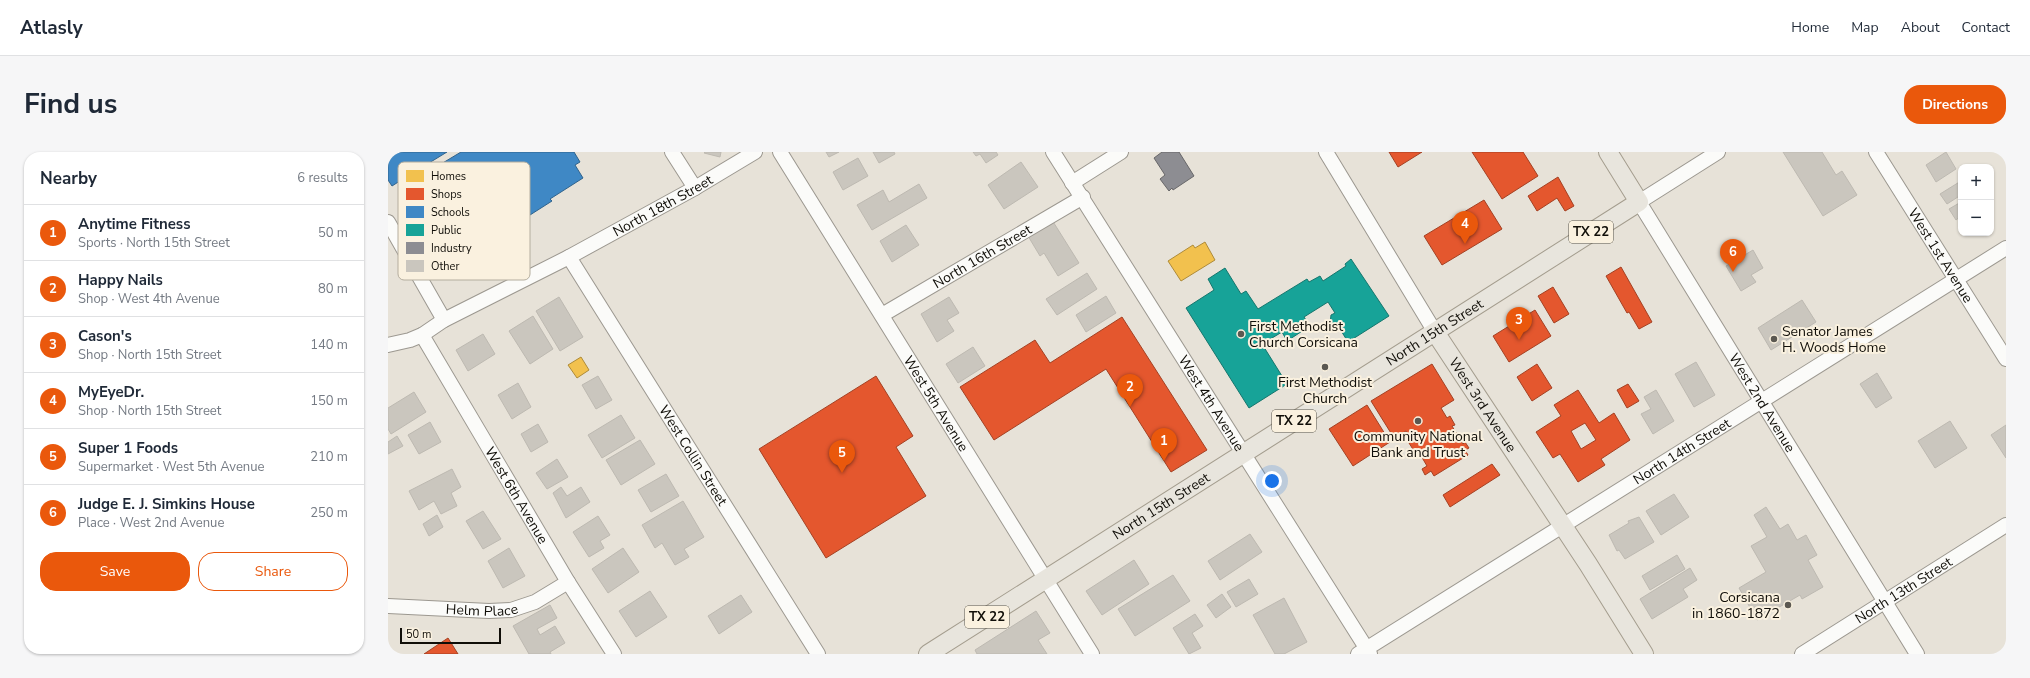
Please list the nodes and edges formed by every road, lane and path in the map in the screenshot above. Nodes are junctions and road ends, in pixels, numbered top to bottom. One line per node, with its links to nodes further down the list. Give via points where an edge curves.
1 (672, 152): 11 (street)
2 (754, 152): 11 (street, North 18th Street)
3 (780, 152): 22 (street, West 5th Avenue)
4 (1053, 152): 10 (street, West 4th Avenue)
5 (1121, 152): 10 (street)
6 (1326, 152): 24 (street, West 3rd Avenue)
7 (1608, 152): 13 (main road, West 2nd Avenue)
8 (1718, 152): 13 (street, North 15th Street)
9 (1876, 152): 19 (street, West 1st Avenue)
10 (1072, 183): 12 (street, West 4th Avenue)
11 (695, 188): 17 (street, North 18th Street)
12 (1083, 197): 22 (street, North 16th Street); 29 (street, West 4th Avenue)
13 (1638, 202): 24 (main road, North 15th Street / TX 22); 28 (street, West 2nd Avenue)
14 (388, 222): 15 (street)
15 (398, 240)
16 (2006, 248): 19 (street, North 14th Street)
17 (569, 257): 18 (street, North 18th Street); 38 (street, West Collin Street)
18 (530, 277)
19 (1956, 279): 27 (street, West 1st Avenue); 28 (street, North 14th Street)
20 (421, 280): 23 (street)
21 (523, 280): 23 (street, North 18th Street)
22 (882, 315): 32 (street, West 5th Avenue)
23 (444, 320): 25 (street, North 18th Street)
24 (1435, 332): 29 (main road, North 15th Street / TX 22); 31 (main road, West 3rd Avenue)
25 (422, 335): 26 (street, North 18th Street); 33 (street, West 6th Avenue)
26 (388, 345)
27 (2006, 359)
28 (1761, 402): 31 (street, North 14th Street); 34 (street, West 2nd Avenue)
29 (1244, 453): 32 (main road, North 15th Street / TX 22); 36 (street, West 4th Avenue)
30 (2006, 525): 34 (street, North 13th Street)
31 (1563, 526): 36 (street, North 14th Street); 41 (main road, West 3rd Avenue)
32 (1045, 580): 39 (main road, North 15th Street / TX 22); 40 (street, West 5th Avenue)
33 (568, 582): 35 (street, Helm Place, via 535,602 511,610); 37 (street, West 6th Avenue)
34 (1884, 602): 42 (street, North 13th Street); 43 (street, West 2nd Avenue)
35 (388, 606)
36 (1365, 652)
37 (614, 654)
38 (818, 654)
39 (928, 654)
40 (1092, 654)
41 (1644, 654)
42 (1802, 654)
43 (1916, 654)

